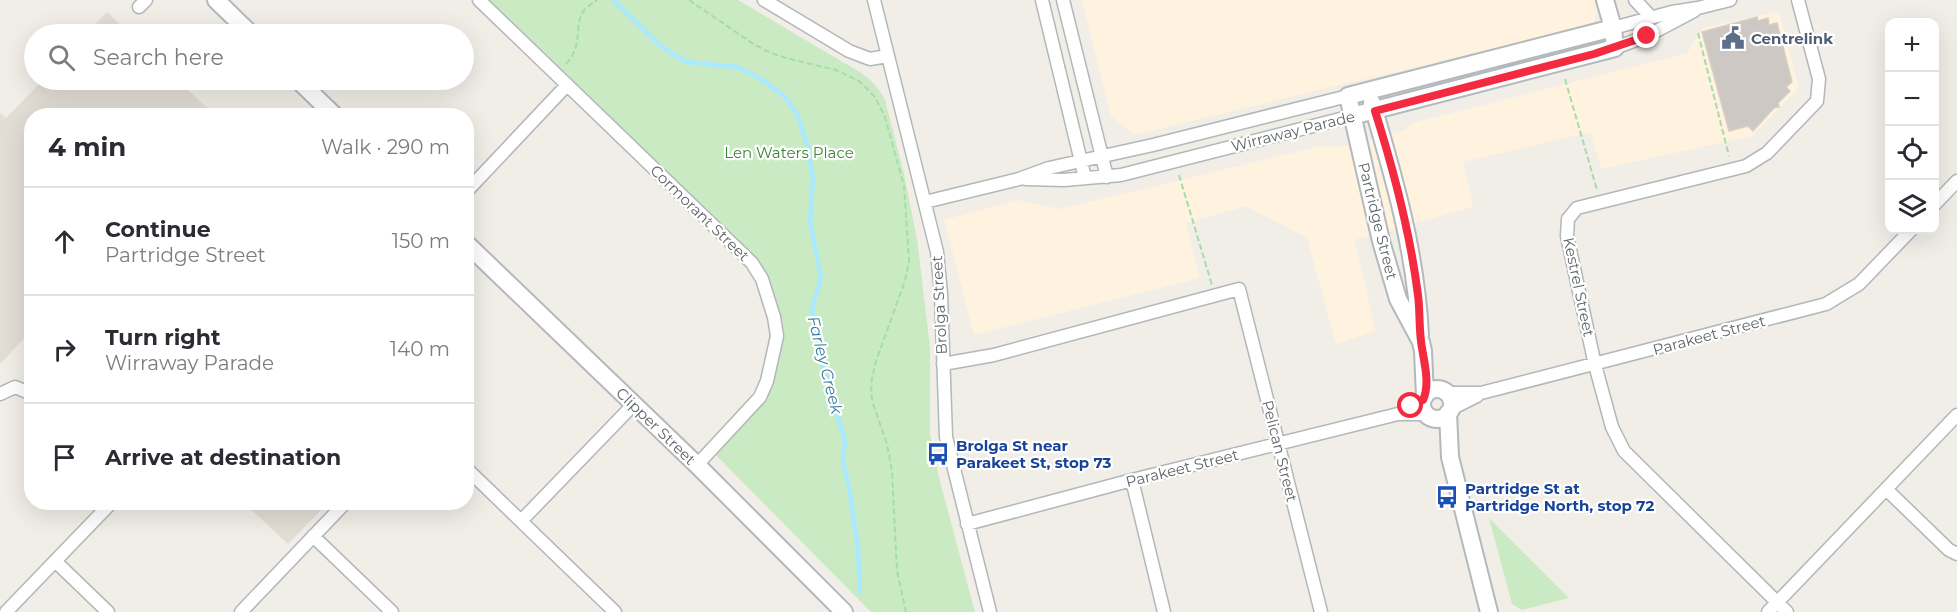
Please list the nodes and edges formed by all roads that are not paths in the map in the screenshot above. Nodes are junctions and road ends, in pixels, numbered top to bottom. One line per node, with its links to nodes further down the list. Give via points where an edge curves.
1 (216, 0): 13 (street)
2 (479, 0): 17 (street, Cormorant Street)
3 (764, 0): 16 (street, via 849,51 870,59)
4 (874, 0): 16 (street, Brolga Street)
5 (1042, 0): 25 (street)
6 (1063, 0): 24 (street)
7 (1605, 0): 14 (street)
8 (1635, 0): 12 (street)
9 (1730, 0): 11 (street, Wirraway Parade)
10 (1798, 0): 37 (street, Kestrel Street, via 1820,79 1817,101 1767,153 1733,170 1577,208 1568,219 1567,236)
11 (1698, 8): 12 (street, Wirraway Parade); 15 (street, Wirraway Parade)
12 (1651, 17): 14 (street, Wirraway Parade)
13 (241, 24)
14 (1613, 28): 15 (street); 19 (street, Wirraway Parade)
15 (1616, 48): 22 (street, Wirraway Parade)
16 (887, 56): 32 (street, Brolga Street)
17 (567, 85): 30 (street); 48 (street, Cormorant Street, via 752,264 762,279 777,336 767,381 760,397)
18 (308, 90): 21 (street)
19 (1369, 91): 20 (street, Wirraway Parade); 22 (street, Partridge Street)
20 (1348, 96): 23 (street, Partridge Street); 24 (street, Wirraway Parade)
21 (327, 108)
22 (1375, 111): 23 (street, Wirraway Parade); 35 (street, Partridge Street, via 1411,246)
23 (1352, 116): 26 (street, Wirraway Parade); 35 (street, Partridge Street, via 1398,299)
24 (1103, 157): 25 (street, Wirraway Parade); 26 (street)
25 (1082, 160): 27 (street); 28 (street, Wirraway Parade)
26 (1107, 177): 27 (street, Wirraway Parade)
27 (1085, 178): 28 (street, Wirraway Parade)
28 (1019, 179): 32 (street, Wirraway Parade)
29 (1957, 181): 31 (street)
30 (474, 184)
31 (1939, 201)
32 (925, 202): 36 (street, Brolga Street, via 937,252)
33 (1907, 234): 37 (street, Parakeet Street, via 1859,284 1826,304)
34 (474, 251): 42 (street, Clipper Street)
35 (1423, 350): 39 (street, Partridge Street); 43 (street, Partridge Street)
36 (943, 364): 46 (street, Pelican Street, via 994,355 1239,290); 55 (street, Brolga Street, via 946,437)
37 (1595, 365): 40 (street, Parakeet Street); 59 (street, Kestrel Street, via 1612,427 1624,451)
38 (24, 391): 41 (street, via 15,387)
39 (1444, 392): 40 (street, Parakeet Street); 43 (street, via 1433,390); 44 (street, via 1451,400)
40 (1481, 393): 44 (street, Parakeet Street)
41 (0, 394)
42 (634, 404): 48 (street, Clipper Street); 54 (street)
43 (1426, 407): 44 (street, via 1441,418); 46 (street, Parakeet Street); 47 (street, Partridge Street)
44 (1449, 411): 47 (street, Partridge Street)
45 (1957, 415): 51 (street)
46 (1279, 444): 50 (street, Parakeet Street); 68 (street, Pelican Street)
47 (1450, 457): 69 (street, Partridge Street)
48 (697, 465): 65 (street, Clipper Street)
49 (474, 476): 54 (street)
50 (1132, 480): 55 (street, Parakeet Street); 67 (street)
51 (1887, 489): 57 (street); 59 (street)
52 (104, 510): 58 (street)
53 (338, 510): 56 (street)
54 (521, 520): 64 (street)
55 (968, 524): 66 (street, Brolga Street)
56 (314, 536): 62 (street); 63 (street)
57 (1957, 554)
58 (55, 561): 60 (street); 61 (street)
59 (1777, 603): 70 (street); 71 (street, Kestrel Street)
60 (6, 612)
61 (108, 612)
62 (241, 612)
63 (392, 612)
64 (615, 612)
65 (844, 612)
66 (990, 612)
67 (1164, 612)
68 (1322, 612)
69 (1489, 612)
70 (1768, 612)
71 (1787, 612)

